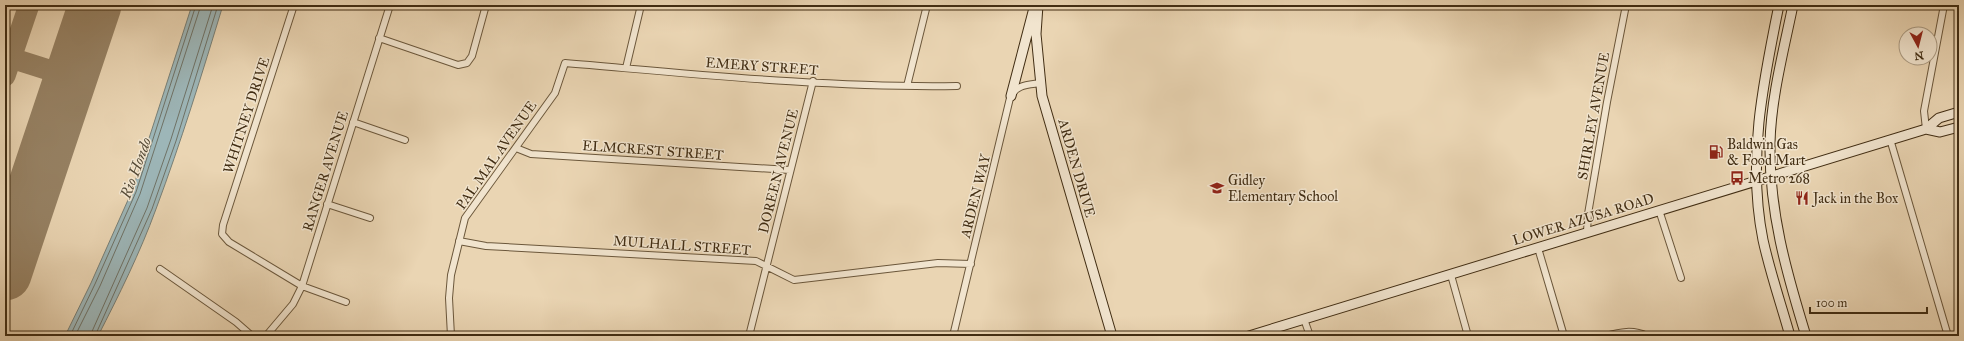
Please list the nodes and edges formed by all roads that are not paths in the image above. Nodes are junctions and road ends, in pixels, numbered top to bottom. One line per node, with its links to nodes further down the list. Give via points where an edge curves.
1 (294, 5): 41 (street, WHITNEY DRIVE, via 222,234 229,242)
2 (390, 5): 12 (street, RANGER AVENUE)
3 (486, 5): 12 (street, via 472,56 467,62 458,65)
4 (641, 5): 14 (street)
5 (927, 5): 17 (street)
6 (1034, 5): 19 (main road)
7 (1038, 5): 16 (main road, ARDEN DRIVE, via 1036,34)
8 (1626, 5): 33 (street, SHIRLEY AVENUE, via 1607,102)
9 (1779, 5): 29 (main road, via 1764,79 1757,132)
10 (1793, 5): 28 (main road, via 1773,116 1770,141)
11 (1944, 5): 23 (street, via 1924,111)
12 (379, 38): 21 (street, RANGER AVENUE)
13 (565, 63): 14 (street, EMERY STREET); 26 (street, PAL MAL AVENUE, via 555,93)
14 (626, 68): 15 (street, EMERY STREET)
15 (813, 82): 17 (street, EMERY STREET); 27 (street, DOREEN AVENUE)
16 (1041, 83): 19 (street, via 1022,86); 50 (main road, ARDEN DRIVE, via 1043,101)
17 (907, 86): 18 (street, EMERY STREET)
18 (957, 86)
19 (1011, 96): 36 (street, ARDEN WAY)
20 (1959, 112): 23 (main road, LOWER AZUSA ROAD, via 1939,118)
21 (353, 122): 25 (street); 30 (street, RANGER AVENUE)
22 (1959, 127): 23 (main road, LOWER AZUSA ROAD, via 1940,132)
23 (1926, 128): 24 (main road, LOWER AZUSA ROAD)
24 (1890, 139): 28 (main road, LOWER AZUSA ROAD); 59 (street)
25 (405, 140)
26 (516, 148): 27 (street, ELMCREST STREET, via 531,154); 34 (street, PAL MAL AVENUE, via 466,218)
27 (790, 170): 37 (street, DOREEN AVENUE)
28 (1771, 177): 29 (main road, LOWER AZUSA ROAD); 58 (main road, via 1778,236)
29 (1756, 180): 31 (main road, LOWER AZUSA ROAD); 57 (main road, via 1763,240)
30 (327, 204): 32 (street); 41 (street, RANGER AVENUE)
31 (1659, 210): 33 (main road, LOWER AZUSA ROAD); 40 (street)
32 (370, 218)
33 (1587, 232): 35 (main road, LOWER AZUSA ROAD)
34 (459, 241): 37 (street, MULHALL STREET, via 486,246 756,260); 44 (street, PAL MAL AVENUE, via 449,298)
35 (1538, 248): 39 (main road, LOWER AZUSA ROAD); 54 (street)
36 (971, 264): 37 (street, MULHALL STREET, via 938,263 794,280); 49 (street, ARDEN WAY)
37 (766, 267): 48 (street, DOREEN AVENUE)
38 (160, 269): 45 (street)
39 (1451, 275): 43 (main road, LOWER AZUSA ROAD); 53 (street)
40 (1681, 278)
41 (302, 286): 42 (street); 46 (street, RANGER AVENUE, via 293,304)
42 (346, 302)
43 (1304, 319): 51 (main road, LOWER AZUSA ROAD); 52 (street)
44 (451, 335): 47 (street)
45 (252, 336)
46 (266, 336)
47 (482, 336)
48 (749, 336)
49 (953, 336)
50 (1112, 336)
51 (1248, 336)
52 (1310, 336)
53 (1468, 336)
54 (1564, 336)
55 (1606, 336): 56 (street, via 1624,331 1639,332)
56 (1647, 336)
57 (1790, 336)
58 (1806, 336)
59 (1948, 336)

